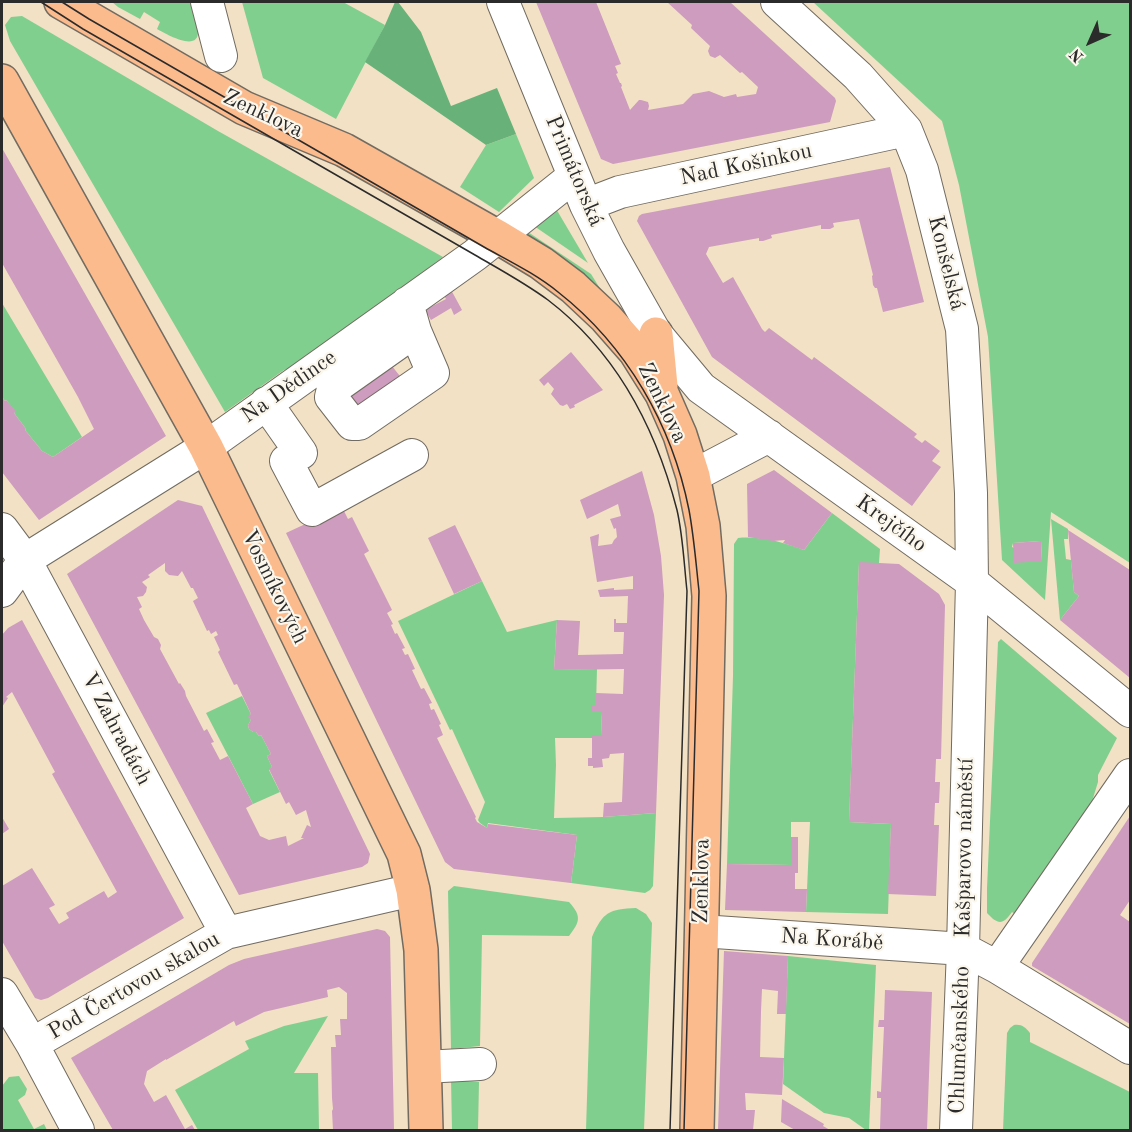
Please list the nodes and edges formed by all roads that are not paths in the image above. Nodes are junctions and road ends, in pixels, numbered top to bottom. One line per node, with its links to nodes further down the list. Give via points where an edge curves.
1 (61, 2): 10 (main road, Zenklova, via 244,108 344,150)
2 (207, 2): 5 (street)
3 (503, 2): 8 (street, Primátorská)
4 (777, 2): 7 (street, Konšelská, via 858,76)
5 (221, 56)
6 (2, 81): 15 (main road, Vosmíkových)
7 (906, 130): 9 (street, Nad Košinkou, via 620,192); 20 (street, Konšelská, via 922,170 962,329)
8 (574, 176): 9 (street, Primátorská); 10 (street, Na Dědince)
9 (586, 205): 11 (street, Primátorská)
10 (498, 237): 12 (main road, Zenklova, via 541,263 598,310 635,351); 13 (street, Na Dědince, via 411,317)
11 (656, 334): 12 (main road); 14 (street, Krejčího, via 701,388)
12 (662, 394): 17 (main road, Zenklova)
13 (266, 403): 15 (street, Na Dědince); 16 (street, via 301,453 286,461 312,510)
14 (769, 436): 17 (street); 20 (street, Krejčího)
15 (206, 447): 19 (street, Na Dědince); 24 (main road, Vosmíkových, via 404,854)
16 (412, 456)
17 (693, 476): 25 (main road, Zenklova, via 703,526 709,596)
18 (2, 530): 19 (street, V Zahradách)
19 (25, 560): 21 (street, Na Dědince); 26 (street, V Zahradách)
20 (972, 582): 22 (street, Krejčího); 27 (street, Kašparovo náměstí)
21 (2, 591)
22 (1131, 711)
23 (1131, 775): 28 (street, Kašparovo náměstí)
24 (413, 890): 26 (street, Pod Čertovou skalou); 33 (main road, Vosmíkových, via 421,950)
25 (701, 932): 27 (street, Na Korábě); 36 (main road, Zenklova)
26 (226, 933): 30 (street, Pod Čertovou skalou)
27 (963, 949): 28 (street, Kašparovo náměstí); 37 (street, Chlumčanského)
28 (997, 967): 31 (street)
29 (2, 994): 30 (street)
30 (32, 1044): 34 (street)
31 (1131, 1048)
32 (480, 1064): 33 (street)
33 (424, 1067): 35 (main road, Vosmíkových)
34 (78, 1131)
35 (426, 1131)
36 (697, 1131)
37 (957, 1131)

